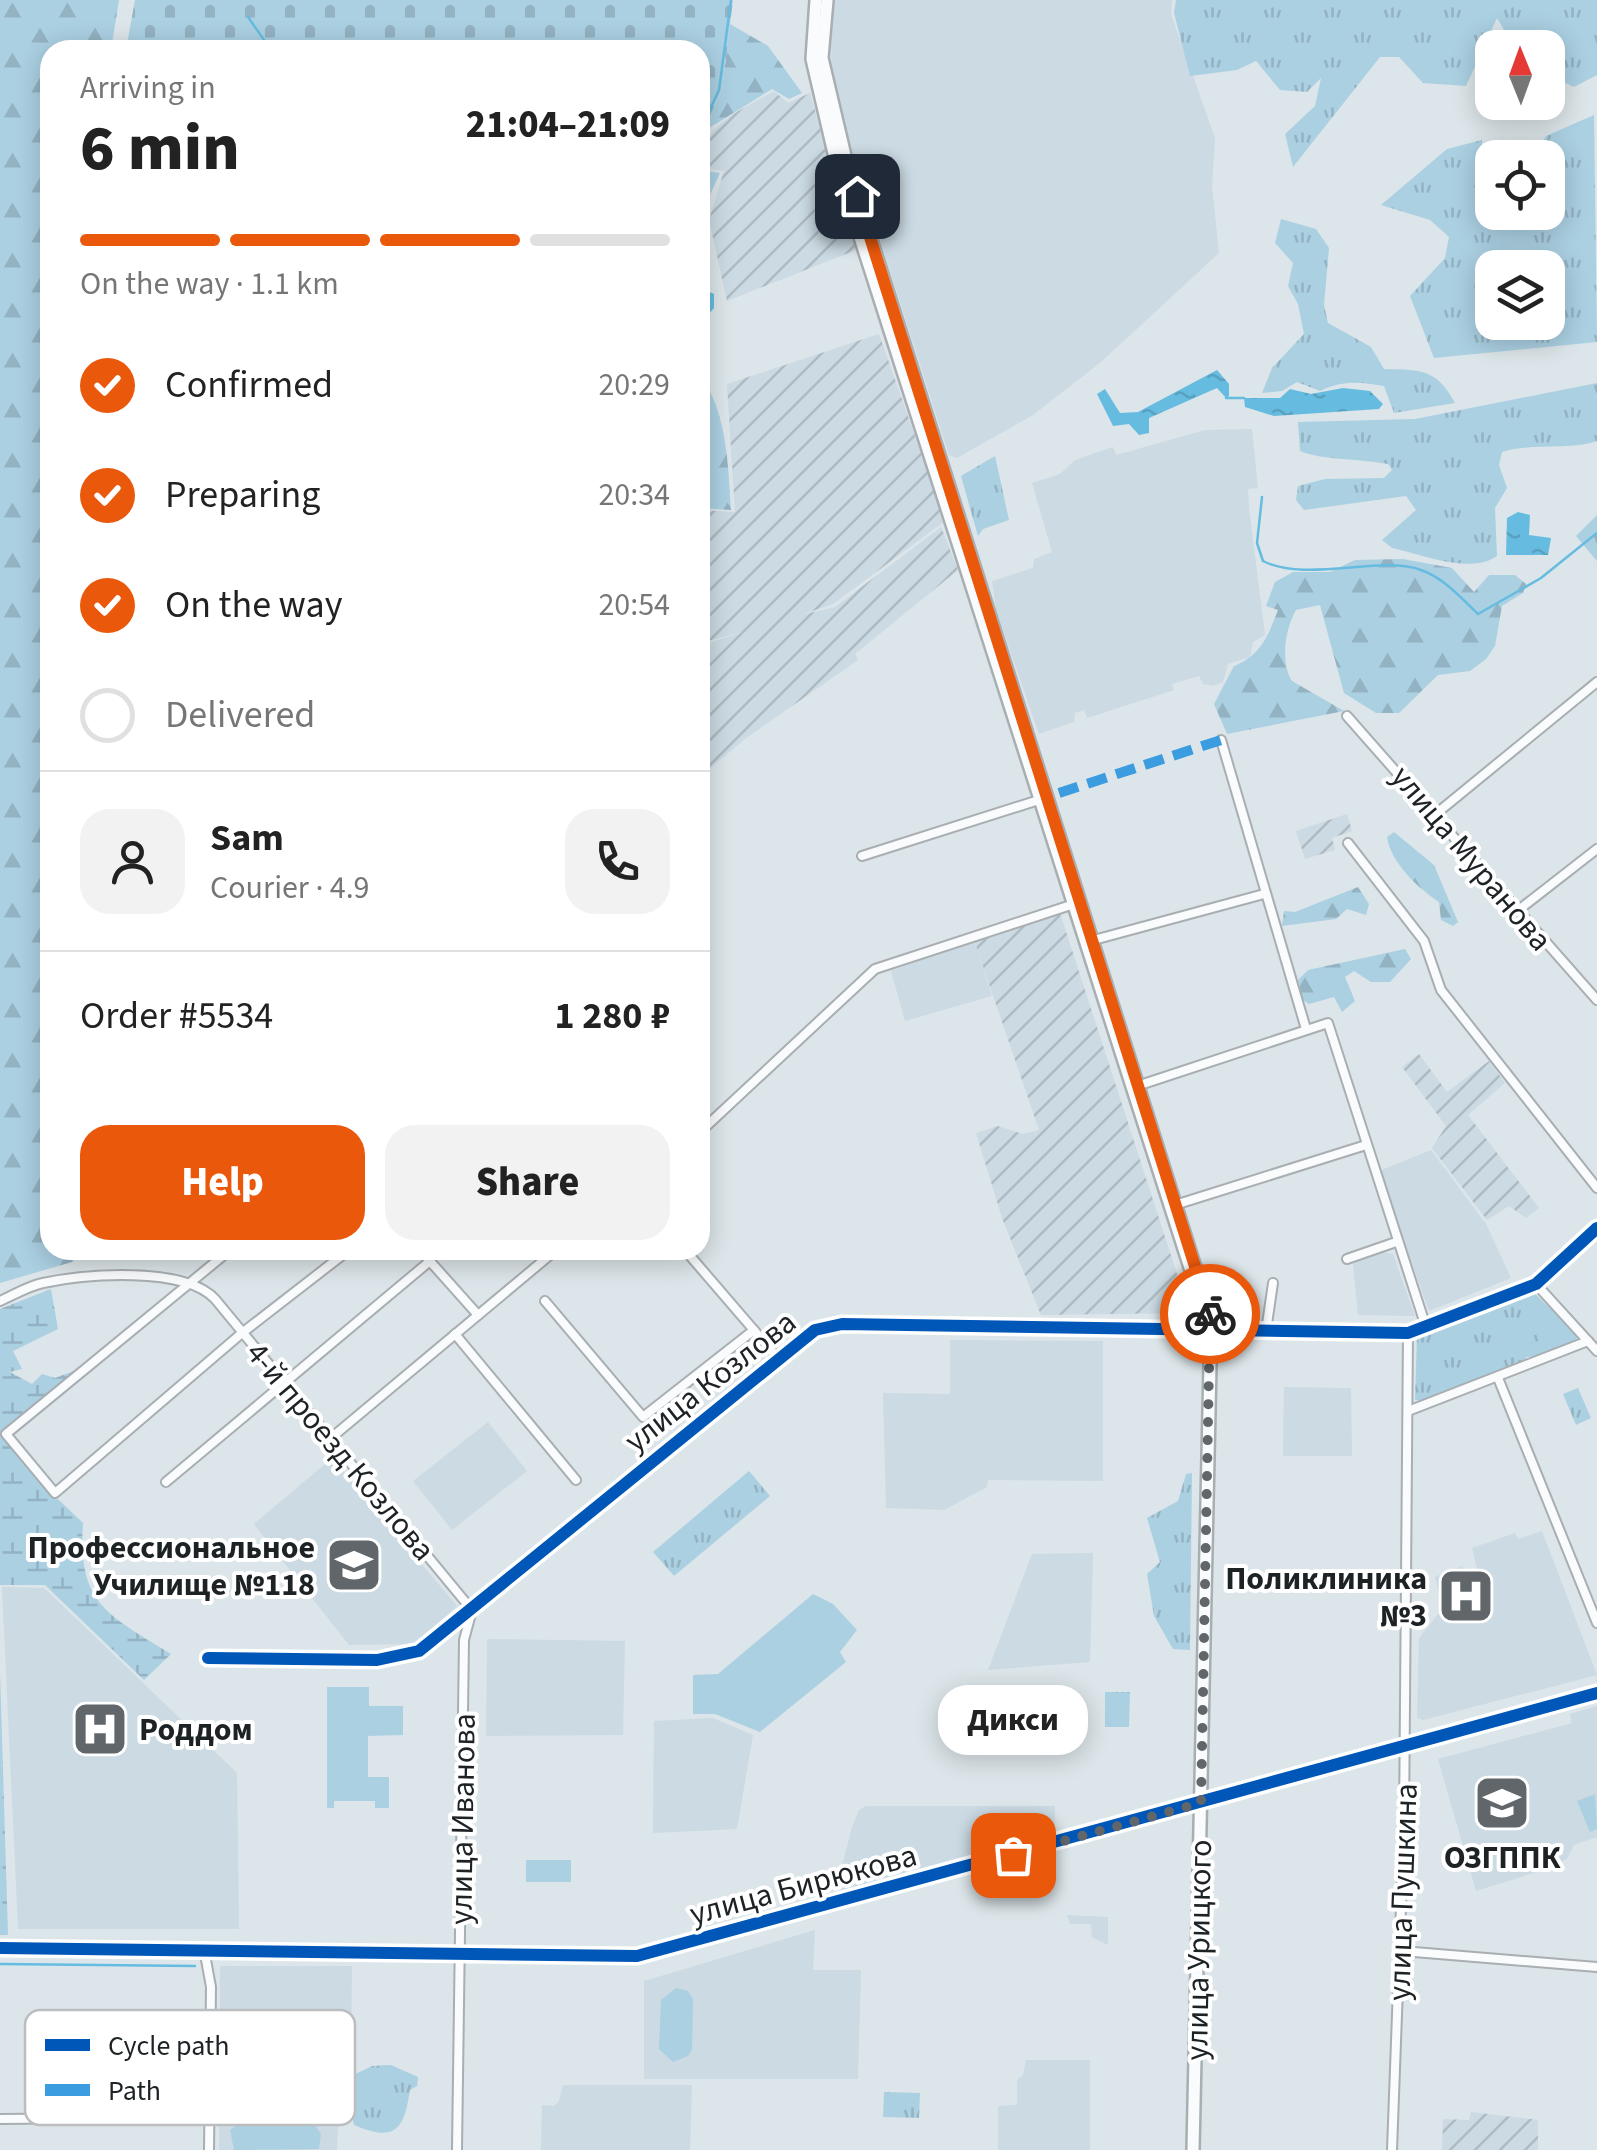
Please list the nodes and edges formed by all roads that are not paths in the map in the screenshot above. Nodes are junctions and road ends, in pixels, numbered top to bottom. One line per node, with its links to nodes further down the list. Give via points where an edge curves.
1 (816, 0): 3 (highway, via 816,87)
2 (826, 0): 3 (highway, via 826,86)
3 (940, 472): 7 (highway, улица Урицкого)
4 (1597, 682): 8 (street)
5 (1347, 716): 8 (street, улица Муранова)
6 (1221, 740): 12 (street)
7 (1045, 798): 11 (street); 13 (highway, улица Урицкого); 15 (highway, улица Урицкого)
8 (1436, 812): 14 (street, улица Муранова)
9 (1348, 843): 21 (street, via 1424,941 1441,990)
10 (1597, 850): 14 (street)
11 (862, 856)
12 (1264, 894): 15 (street); 17 (street)
13 (1074, 904): 15 (highway, улица Урицкого); 19 (street, via 875,969)
14 (1516, 912): 16 (street, улица Муранова)
15 (1090, 941): 18 (highway, улица Урицкого); 39 (highway, улица Урицкого)
16 (1597, 1000)
17 (1306, 1029): 18 (street); 20 (street, via 1328,1023)
18 (1140, 1085): 22 (highway, улица Урицкого)
19 (710, 1123)
20 (1366, 1145): 22 (street); 24 (street)
21 (1597, 1188)
22 (1178, 1204): 39 (highway, улица Урицкого)
23 (1597, 1228): 33 (street)
24 (1396, 1242): 25 (street); 37 (street)
25 (1347, 1259)
26 (219, 1260): 31 (street)
27 (336, 1260): 41 (street)
28 (544, 1260): 36 (street)
29 (694, 1260): 38 (street)
30 (430, 1261): 36 (street); 48 (street)
31 (194, 1282): 34 (street, via 86,1278 40,1284); 41 (street, 4-й проезд Козлова); 41 (street, via 6,1434 56,1493)
32 (1273, 1283): 40 (street)
33 (1536, 1284): 37 (street, улица Козлова); 44 (street)
34 (0, 1301)
35 (545, 1301): 38 (street, via 643,1417)
36 (478, 1315): 43 (street)
37 (1426, 1328): 42 (street, улица Козлова)
38 (754, 1330): 46 (street)
39 (1210, 1330): 40 (street, улица Козлова); 46 (street, улица Козлова, via 842,1324 814,1330); 58 (highway, улица Урицкого)
40 (1266, 1332): 42 (street, улица Козлова)
41 (242, 1333): 48 (street, 4-й проезд Козлова)
42 (1408, 1333): 49 (street, улица Пушкина)
43 (455, 1334): 50 (street); 51 (street)
44 (1588, 1341): 45 (street); 47 (street)
45 (1597, 1351)
46 (777, 1356): 53 (street, улица Козлова)
47 (1498, 1378): 49 (street); 54 (street)
48 (282, 1382): 50 (street, 4-й проезд Козлова); 52 (street)
49 (1408, 1411): 57 (street, улица Пушкина)
50 (330, 1438): 53 (street, 4-й проезд Козлова)
51 (576, 1480)
52 (166, 1482)
53 (472, 1610): 55 (street, улица Козлова, via 398,1659); 62 (street, улица Иванова, via 464,1640)
54 (1597, 1623)
55 (208, 1658)
56 (1597, 1693): 57 (street, улица Бирюкова)
57 (1406, 1745): 58 (street, улица Бирюкова); 61 (street, улица Пушкина)
58 (1201, 1803): 62 (street, улица Бирюкова, via 637,1956); 70 (highway, улица Урицкого)
59 (0, 1948): 60 (street, улица Бирюкова)
60 (204, 1950): 62 (street, улица Бирюкова); 64 (street)
61 (1402, 1951): 63 (street); 71 (street, улица Пушкина)
62 (460, 1954): 69 (street, улица Иванова)
63 (1597, 1967)
64 (210, 2010)
65 (0, 2119): 66 (street)
66 (25, 2119)
67 (209, 2125): 68 (street)
68 (208, 2150)
69 (457, 2150)
70 (1192, 2150)
71 (1392, 2150)

